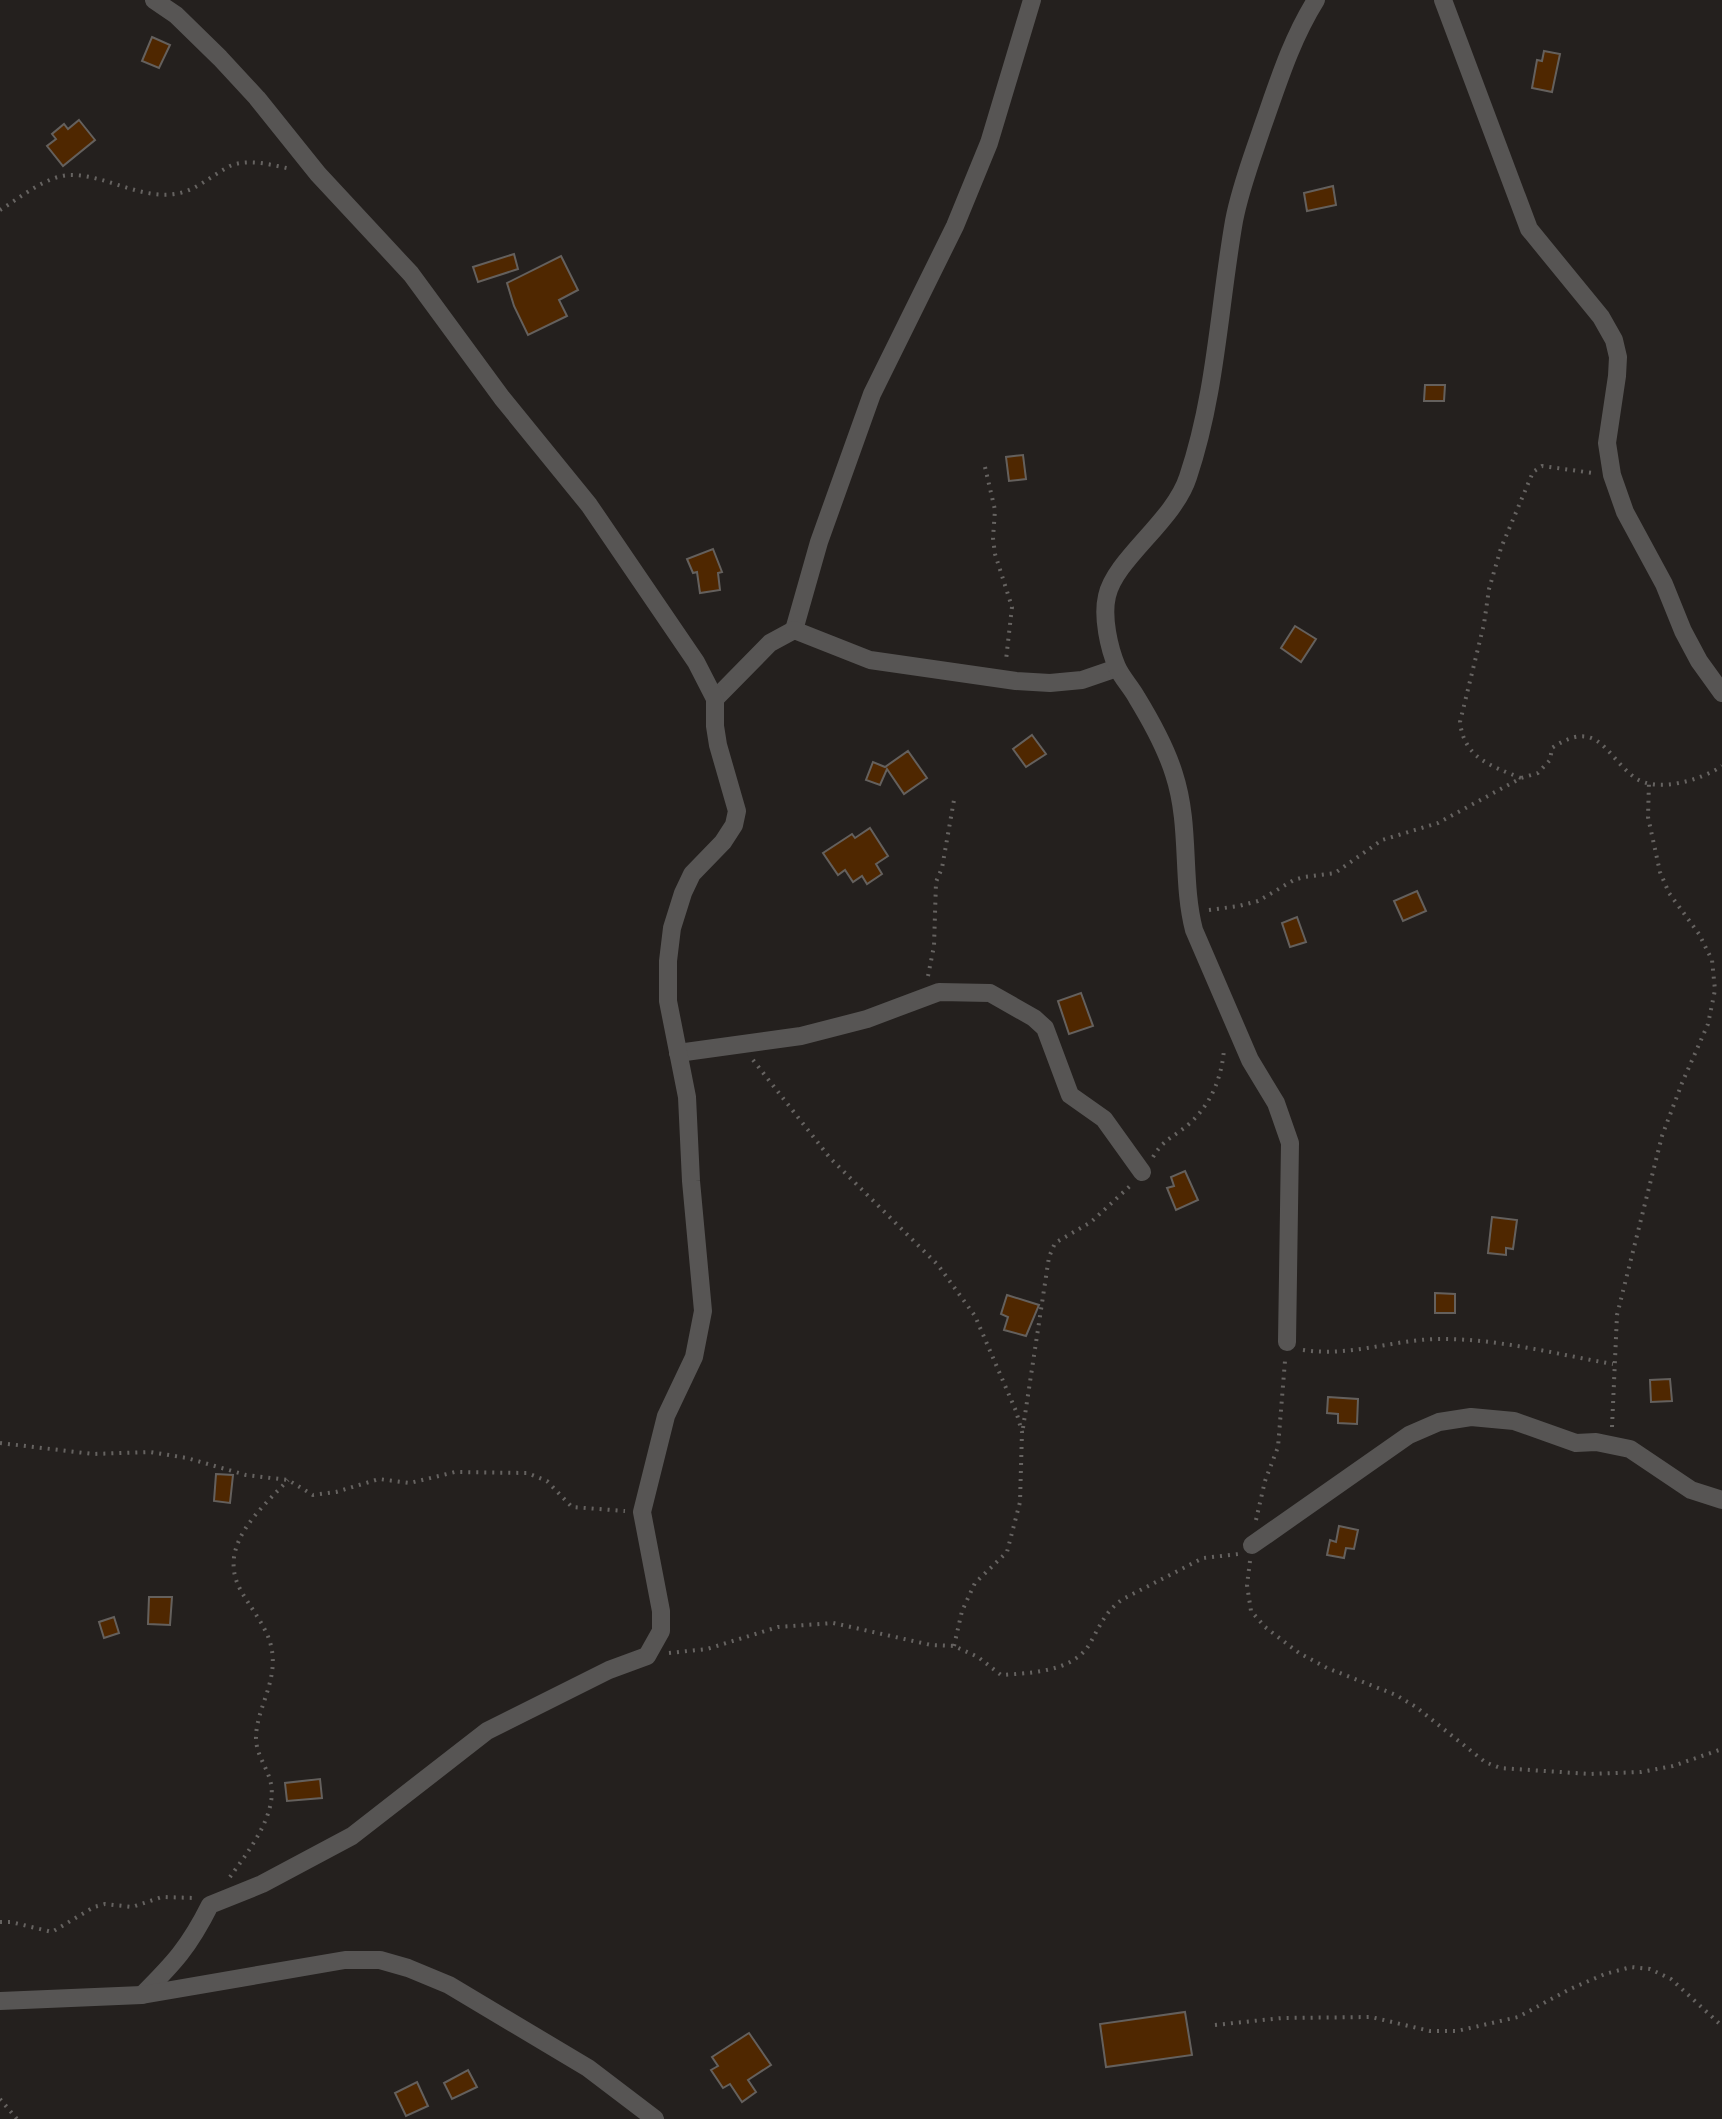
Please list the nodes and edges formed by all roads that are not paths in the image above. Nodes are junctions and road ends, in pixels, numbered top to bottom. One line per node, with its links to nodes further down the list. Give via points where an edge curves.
1 (154, 0): 8 (street, via 220,58 411,274 589,505 696,662)
2 (1032, 0): 5 (street, via 989,143 955,226 872,394)
3 (1316, 0): 6 (street, via 1287,55 1235,219 1214,370 1187,482 1171,511 1113,580 1107,596 1106,626)
4 (1443, 0): 7 (street, via 1529,229 1614,340 1617,376 1607,443 1612,475 1683,631)
5 (794, 630): 6 (street, via 870,660 1005,679 1082,680); 8 (street, via 770,643)
6 (1117, 668): 11 (street, via 1138,698 1174,774 1194,930 1290,1143)
7 (1722, 693)
8 (715, 699): 9 (street, via 718,745 737,811 723,842 692,874 672,928 668,1001)
9 (678, 1053): 10 (street, via 801,1036 939,992 990,993 1045,1028 1070,1095 1104,1119); 14 (street, via 687,1097 703,1311 694,1357 666,1416 642,1512 661,1611 661,1631 647,1656 487,1731 352,1836 210,1905 185,1950)
10 (1142, 1172)
11 (1287, 1342)
12 (1722, 1500): 13 (street, via 1691,1490 1630,1449 1576,1443 1514,1421 1471,1417 1439,1422 1409,1435)
13 (1252, 1545)
14 (142, 1995): 15 (street); 16 (street, via 345,1960 380,1960 449,1985 588,2068)
15 (0, 2001)
16 (655, 2119)

